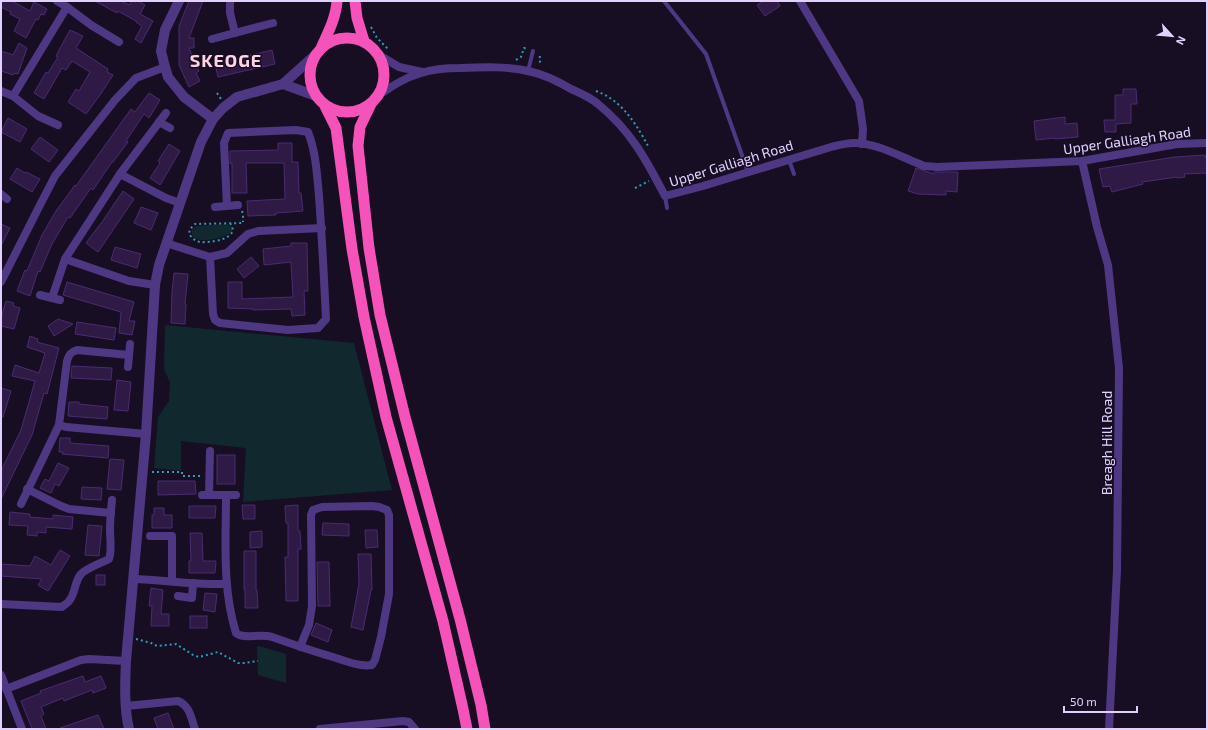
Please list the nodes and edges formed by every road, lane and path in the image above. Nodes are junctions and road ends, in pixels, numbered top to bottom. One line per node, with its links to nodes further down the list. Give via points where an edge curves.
1 (58, 1): 8 (street)
2 (179, 1): 20 (street, via 165,30 161,51)
3 (230, 1): 11 (street, via 230,13)
4 (337, 1): 15 (highway, via 332,26)
5 (355, 1): 13 (highway)
6 (664, 1): 40 (lane, via 706,54)
7 (800, 1): 37 (street, via 859,101 863,129)
8 (67, 7): 14 (street); 25 (street)
9 (368, 21): 16 (path, via 377,38)
10 (273, 23): 11 (street)
11 (236, 34): 12 (street)
12 (212, 39)
13 (364, 41): 15 (highway, via 342,37); 18 (highway)
14 (119, 42)
15 (322, 46): 19 (highway)
16 (389, 50)
17 (533, 51): 21 (lane)
18 (379, 56): 22 (street, Upper Galliagh Road, via 399,67); 28 (highway, via 383,65 383,86)
19 (313, 57): 23 (street); 26 (highway, via 309,77)
20 (165, 67): 31 (street, via 168,77 184,97); 58 (street, via 136,78 115,100 55,176)
21 (528, 71): 22 (street, Upper Galliagh Road, via 485,66); 43 (street, Upper Galliagh Road, via 555,80 596,102 628,133)
22 (422, 72): 28 (street, Upper Galliagh Road, via 398,82)
23 (283, 84): 26 (street); 31 (street, via 237,97)
24 (1, 91): 25 (street)
25 (14, 96): 33 (street, via 38,116)
26 (316, 96): 29 (highway)
27 (611, 98): 35 (path, via 625,111)
28 (374, 100): 29 (highway, via 360,110 348,112 336,111); 95 (highway, via 360,127 358,146 369,248 380,315 460,619)
29 (325, 106): 94 (highway, via 336,128 352,249 386,418 443,621)
30 (166, 113): 32 (street)
31 (213, 119): 46 (street, via 201,142)
32 (159, 122): 34 (street); 41 (street)
33 (58, 124)
34 (170, 128)
35 (642, 135)
36 (1207, 142): 39 (street, Upper Galliagh Road, via 1177,144)
37 (862, 144): 38 (street, Upper Galliagh Road, via 831,146); 39 (street, Upper Galliagh Road, via 876,146 924,166)
38 (788, 159): 40 (street, Upper Galliagh Road); 42 (lane)
39 (1082, 161): 96 (street, Breagh Hill Road, via 1108,265 1119,368 1118,570)
40 (748, 172): 45 (street, Upper Galliagh Road)
41 (120, 174): 46 (street); 57 (street)
42 (794, 174)
43 (656, 178): 44 (path); 45 (street, Upper Galliagh Road)
44 (635, 188)
45 (665, 196): 50 (lane)
46 (180, 203): 55 (street)
47 (226, 206): 48 (street); 49 (street); 53 (street, via 224,143 228,133 296,130 308,132 316,167)
48 (238, 206): 52 (path, via 243,214)
49 (215, 207)
50 (667, 208)
51 (230, 223): 51 (path, via 233,232 231,236 223,239 199,242 192,239 189,234 195,224); 52 (path)
52 (243, 223): 54 (path)
53 (322, 228): 54 (street, via 258,231); 56 (street, via 326,319 318,328 288,330 220,323 215,320 212,314)
54 (248, 234): 56 (street, via 228,253)
55 (166, 243): 56 (street); 59 (street)
56 (210, 257)
57 (65, 259): 59 (street, via 129,281); 60 (street, via 56,299)
58 (1, 282)
59 (155, 285): 65 (street)
60 (40, 295)
61 (130, 344): 62 (street)
62 (129, 355): 63 (street); 64 (street, via 77,350 68,355)
63 (128, 367)
64 (59, 425): 65 (street); 69 (street)
65 (146, 434): 76 (street)
66 (210, 451): 68 (street)
67 (151, 472): 68 (path, via 182,472 182,476)
68 (209, 476): 70 (street, via 206,495)
69 (27, 489): 73 (street); 74 (street, via 69,509)
70 (226, 495): 71 (street); 79 (street)
71 (236, 495)
72 (112, 500): 74 (street)
73 (21, 504)
74 (111, 513): 81 (street, via 112,554 109,559 80,575 73,595 62,607)
75 (150, 536): 77 (street, via 172,536)
76 (132, 579): 77 (street); 82 (street)
77 (172, 581): 78 (street)
78 (193, 583): 79 (street); 80 (street, via 192,598)
79 (226, 584): 83 (street, via 236,632 244,636 268,636)
80 (178, 596)
81 (1, 604)
82 (128, 638): 84 (street); 85 (path, via 157,646 176,644 199,657 218,652 238,663)
83 (300, 647): 83 (street, via 366,666 372,665 381,637 389,594 387,510 380,506 322,507 313,510 312,606 309,625)
84 (126, 661): 87 (street, via 81,660); 88 (street)
85 (258, 661)
86 (1, 675): 87 (street)
87 (6, 688): 89 (street)
88 (126, 706): 90 (street); 91 (street, via 178,701 184,703)
89 (22, 729)
90 (129, 729)
91 (195, 729)
92 (320, 729): 93 (street, via 403,721 409,722)
93 (415, 729)
94 (467, 729)
95 (485, 729)
96 (1109, 729)

